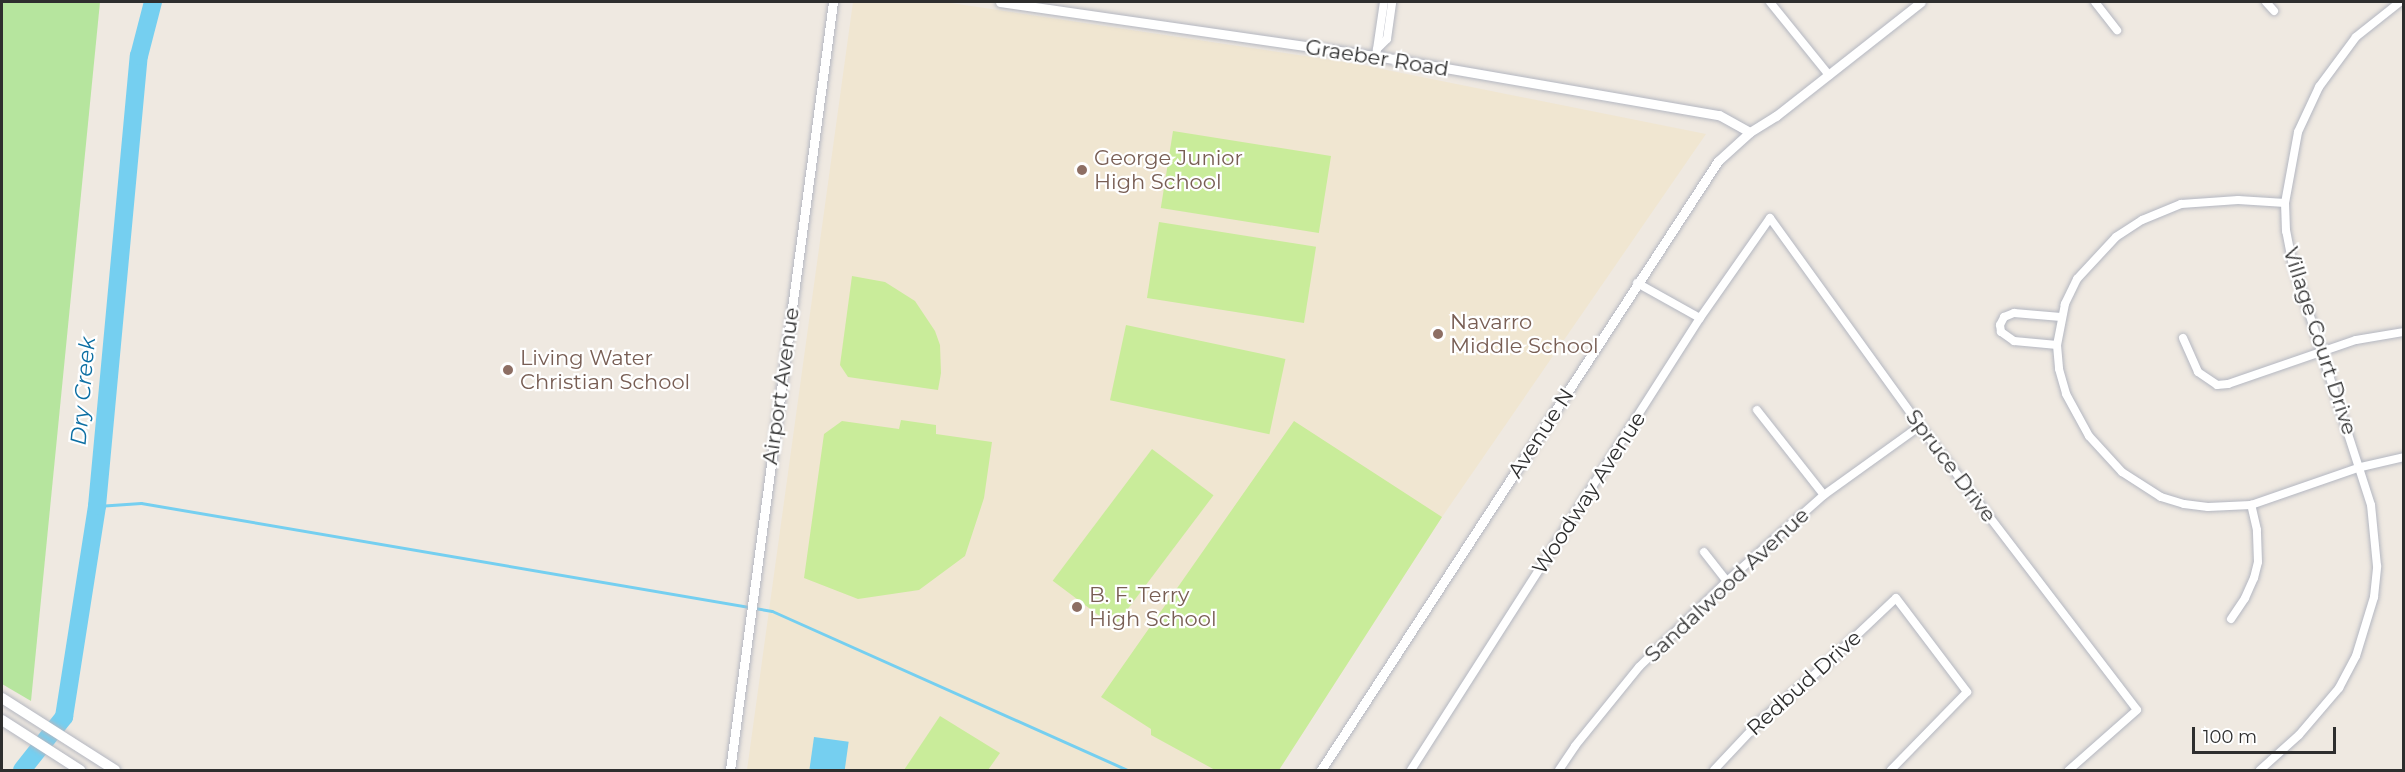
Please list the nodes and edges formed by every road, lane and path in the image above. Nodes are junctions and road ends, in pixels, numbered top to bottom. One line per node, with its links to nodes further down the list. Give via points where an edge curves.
1 (833, 2): 37 (street, Airport Avenue)
2 (1000, 2): 12 (street, Graeber Road)
3 (1384, 2): 12 (street)
4 (1392, 2): 12 (street, via 1387,39)
5 (1770, 2): 13 (street)
6 (1921, 2): 13 (street, Avenue N)
7 (2094, 2): 11 (street)
8 (2266, 2): 10 (street)
9 (2400, 2): 15 (street, Village Court Drive, via 2356,37 2319,87 2298,132)
10 (2274, 11)
11 (2117, 30)
12 (1376, 53): 14 (street, Graeber Road, via 1719,115)
13 (1829, 75): 14 (street, Avenue N)
14 (1750, 132): 17 (street, Avenue N, via 1718,161)
15 (2285, 203): 18 (street, via 2191,203 2164,209 2142,220 2096,256 2077,279); 23 (street, Village Court Drive, via 2292,261)
16 (1770, 218): 19 (street, Woodway Avenue); 25 (street, Spruce Drive)
17 (1637, 283): 19 (street); 38 (street, Avenue N)
18 (2061, 317): 22 (street); 22 (street, via 2014,313 2004,317 2000,325 2001,332 2014,341)
19 (1700, 318): 39 (street, Woodway Avenue)
20 (2403, 332): 23 (street)
21 (2183, 338): 23 (street, via 2198,372 2217,385)
22 (2057, 345): 29 (street, via 2059,369 2073,409 2089,436 2122,472 2161,497 2184,504)
23 (2322, 351): 27 (street, Village Court Drive)
24 (1756, 410): 28 (street)
25 (1920, 426): 28 (street, Sandalwood Avenue); 43 (street, Spruce Drive, via 2137,710)
26 (2403, 457): 27 (street)
27 (2361, 467): 29 (street); 44 (street, Village Court Drive, via 2371,505 2377,566 2366,628 2339,688 2299,735)
28 (1824, 495): 31 (street, Sandalwood Avenue)
29 (2251, 505): 32 (street, via 2258,562 2245,598)
30 (1704, 552): 31 (street)
31 (1727, 581): 40 (street, Sandalwood Avenue, via 1639,667)
32 (2231, 619)
33 (2, 698): 36 (main road)
34 (2, 720): 35 (main road)
35 (80, 771)
36 (115, 771)
37 (730, 771)
38 (1321, 771)
39 (1411, 771)
40 (1559, 771)
41 (1714, 771): 42 (street, Redbud Drive, via 1761,720 1896,598 1967,692)
42 (1890, 771)
43 (2068, 771)
44 (2260, 771)

